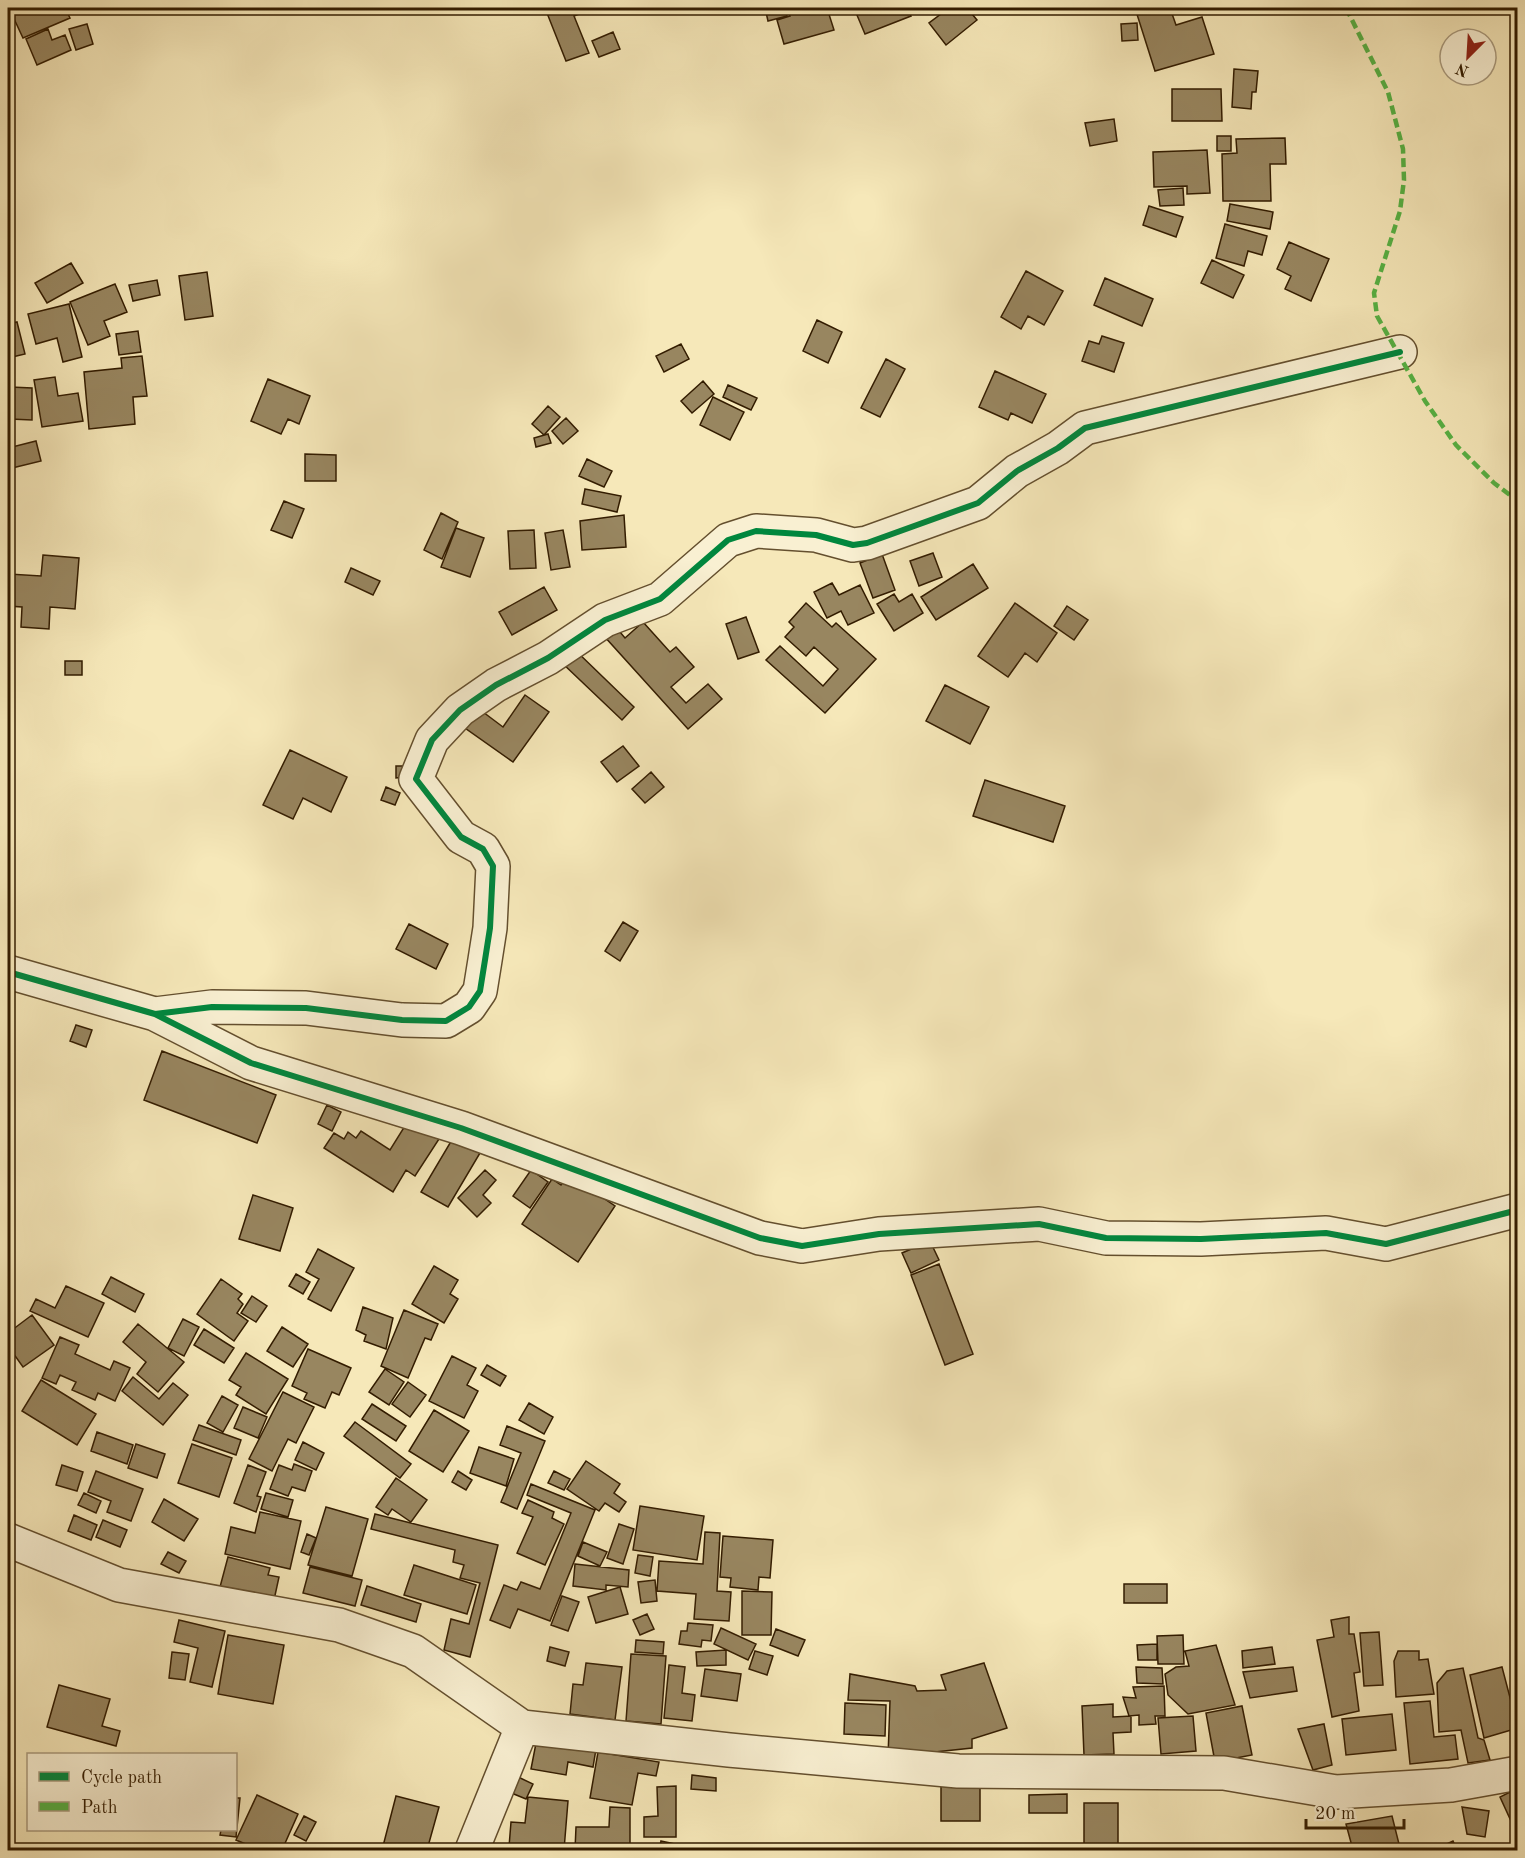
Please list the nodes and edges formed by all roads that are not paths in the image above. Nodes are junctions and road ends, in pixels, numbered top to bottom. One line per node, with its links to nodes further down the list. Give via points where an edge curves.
1 (1400, 352): 3 (street, via 1085,428 1017,471 978,502 867,543 853,545 816,535 756,531 728,540 660,599 605,620 548,658 496,685 460,710 432,740 416,779 461,837 483,849 494,866 480,991 469,1007 446,1022 306,1008 212,1007)
2 (8, 972): 3 (street)
3 (155, 1014): 4 (street, via 251,1063 461,1128 760,1238 802,1246 879,1234 1039,1224 1106,1238 1201,1239 1326,1233 1386,1244)
4 (1518, 1210)
5 (8, 1540): 6 (street, via 119,1585 339,1625 413,1650)
6 (522, 1727): 7 (street, via 958,1771 1224,1773 1336,1792 1451,1785); 8 (street)
7 (1518, 1773)
8 (472, 1851)

